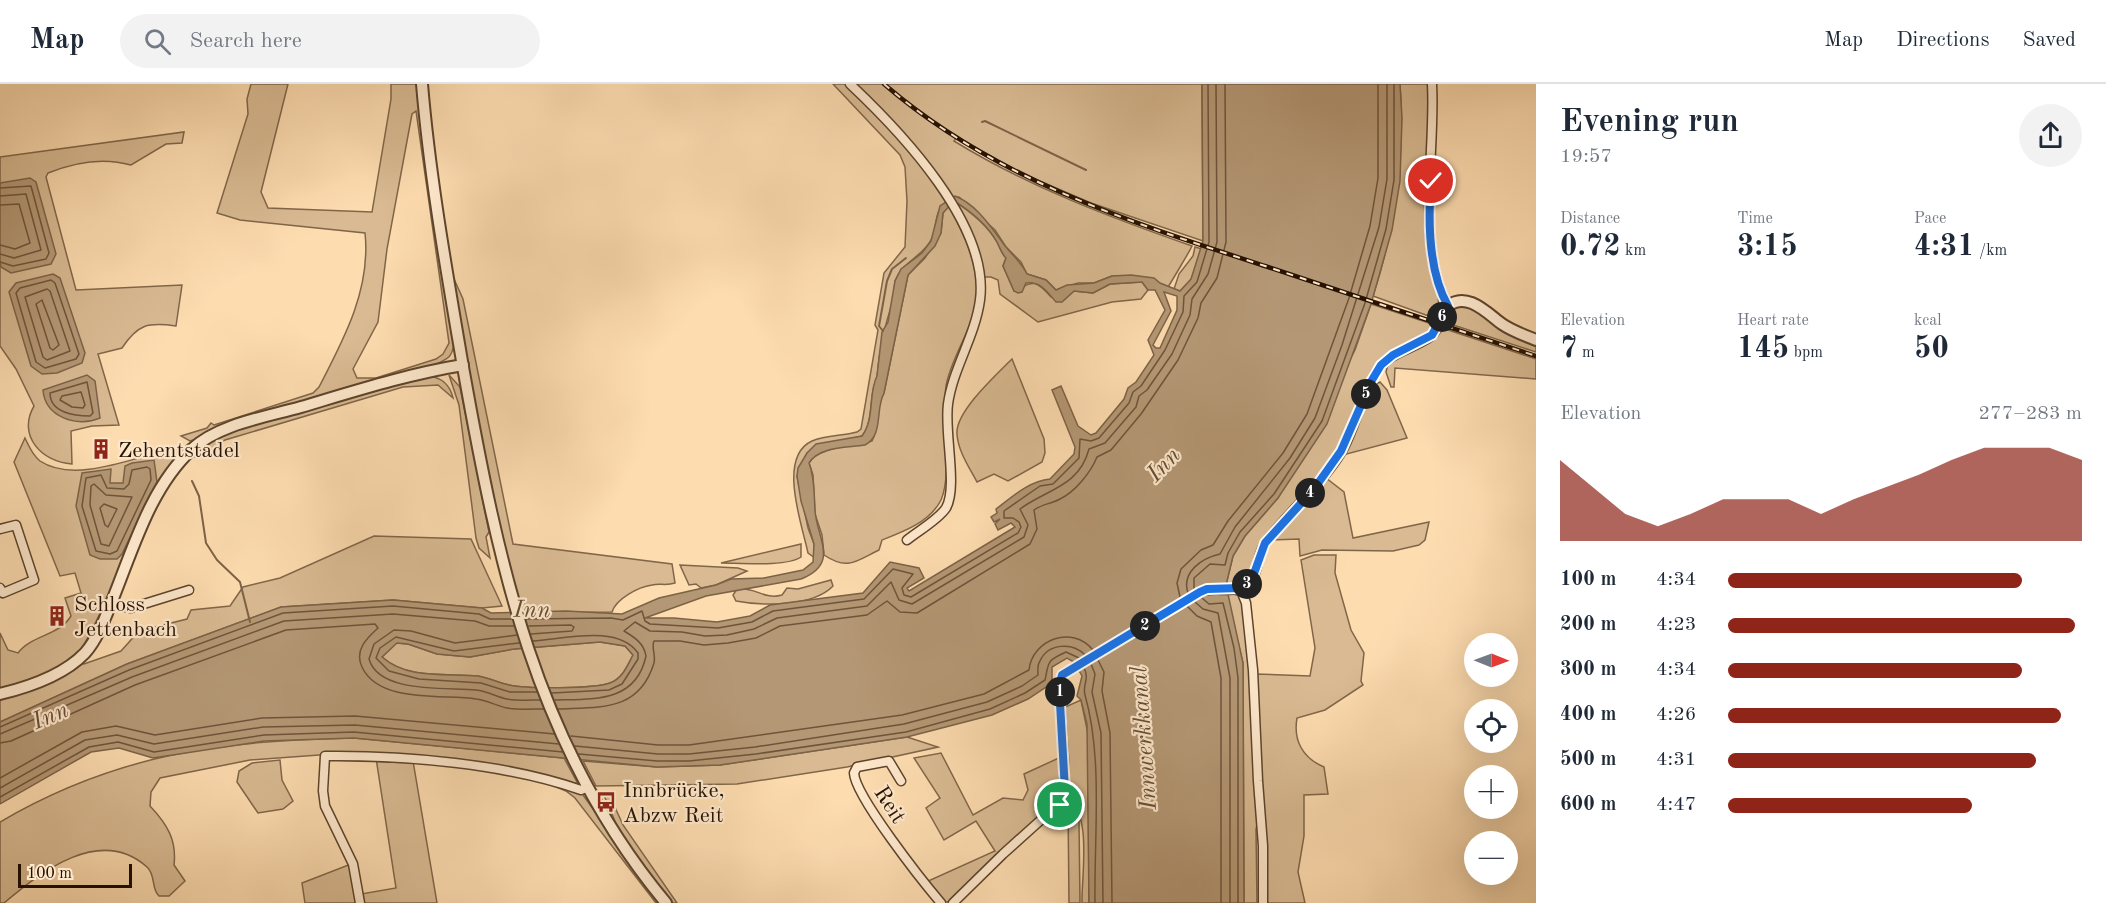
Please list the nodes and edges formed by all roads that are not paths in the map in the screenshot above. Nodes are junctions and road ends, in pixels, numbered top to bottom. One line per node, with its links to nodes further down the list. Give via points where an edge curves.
1 (423, 84): 6 (street, via 433,176)
2 (850, 84): 8 (street, via 903,136 946,195 975,256 980,298 949,398 950,496 941,514)
3 (1432, 84): 4 (street, via 1430,227 1434,260)
4 (1448, 306): 5 (street, via 1458,301 1473,303); 10 (street, via 1432,335 1381,365 1341,451 1314,489 1265,543 1256,573)
5 (1536, 340)
6 (463, 365): 12 (street, via 383,382 207,438 191,450 165,481); 15 (street, via 497,544 530,656)
7 (0, 529): 9 (street, via 16,525 34,580 3,593)
8 (907, 540)
9 (0, 588)
10 (1240, 588): 19 (street, via 1200,592 1062,675 1059,681 1063,800); 20 (street, via 1246,603 1253,670)
11 (189, 590): 12 (street, via 131,608)
12 (111, 604): 13 (street, via 91,644 72,664 38,682)
13 (0, 694)
14 (902, 781): 18 (street, Reit, via 889,761 857,767 854,773 856,784 890,836)
15 (588, 787): 16 (street, via 581,790 547,778 428,760 325,756 325,806 353,864); 17 (street)
16 (360, 903)
17 (666, 903)
18 (941, 903)
19 (953, 903)
20 (1263, 903)

